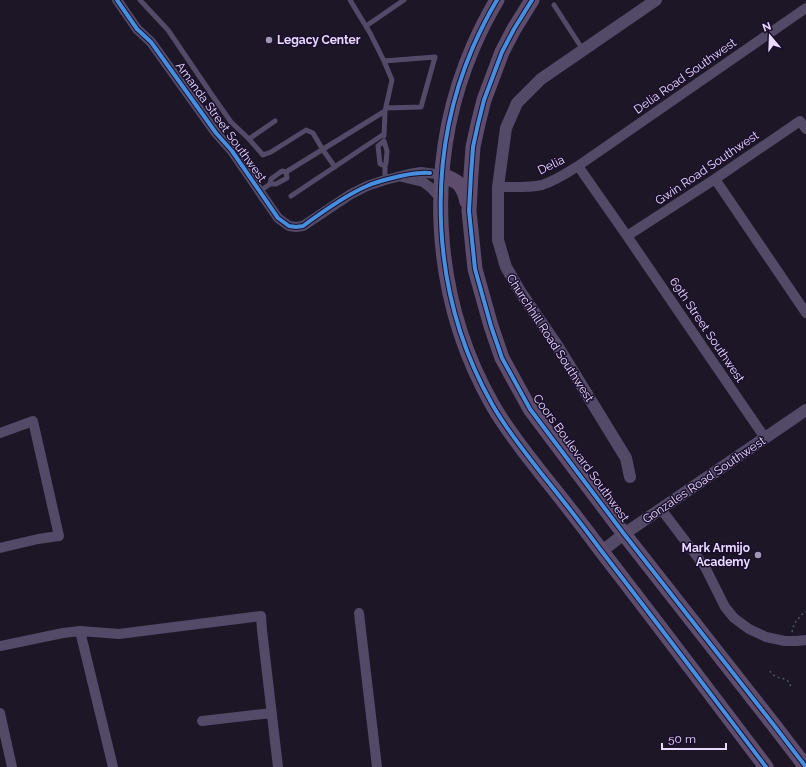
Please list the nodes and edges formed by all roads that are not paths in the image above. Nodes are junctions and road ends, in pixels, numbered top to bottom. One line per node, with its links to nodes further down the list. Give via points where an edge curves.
1 (117, 0): 28 (street, Amanda Street Southwest, via 137,29 151,42)
2 (140, 0): 17 (lane, via 168,30 232,122)
3 (350, 0): 10 (lane)
4 (404, 0): 10 (lane)
5 (497, 0): 23 (main road, via 464,69 449,123)
6 (532, 0): 31 (main road, Coors Boulevard Southwest, via 502,52 484,100 473,147)
7 (656, 0): 11 (street, Churchhill Road Southwest)
8 (554, 5): 11 (lane)
9 (806, 8): 21 (street, Delia Road Southwest)
10 (366, 26): 12 (lane)
11 (583, 50): 27 (street, Churchhill Road Southwest, via 541,79 517,103 506,128)
12 (384, 61): 13 (lane, via 392,80); 13 (lane, via 435,57 421,107)
13 (386, 110): 16 (lane); 19 (lane)
14 (275, 121): 17 (lane)
15 (803, 125): 25 (street, Gwin Road Southwest)
16 (384, 134): 18 (lane); 22 (lane)
17 (249, 139): 19 (lane, via 263,155 306,130 313,133)
18 (384, 141): 20 (lane, via 387,151); 20 (lane, via 378,146 380,164)
19 (323, 150): 22 (lane); 28 (lane, via 286,172 287,178)
20 (385, 166): 26 (lane)
21 (578, 166): 27 (street, Delia, via 556,179 531,187); 32 (street, Delia)
22 (335, 167): 29 (lane)
23 (442, 175): 24 (street, Amanda Street Southwest, via 420,172); 30 (main road); 31 (main road, via 456,180 462,187)
24 (400, 176): 26 (street, Amanda Street Southwest); 30 (street, via 422,182)
25 (715, 179): 32 (street, Gwin Road Southwest); 33 (street)
26 (385, 180): 28 (street, Amanda Street Southwest, via 367,186 303,226 296,227 289,226 278,218)
27 (498, 187): 37 (street, Churchhill Road Southwest, via 498,240 506,267 626,458)
28 (260, 191)
29 (291, 196)
30 (440, 198): 41 (main road, via 447,281 459,329 474,368 492,405 509,430)
31 (469, 211): 39 (main road, Coors Boulevard Southwest, via 475,269 502,358 530,409)
32 (627, 236): 36 (street, 69th Street Southwest)
33 (806, 313)
34 (806, 410): 36 (street, Gonzales Road Southwest)
35 (0, 433): 40 (street, via 33,421 59,536)
36 (765, 438): 38 (street, Gonzales Road Southwest)
37 (630, 477)
38 (661, 509): 39 (street, Gonzales Road Southwest); 44 (street, via 705,567 725,607 734,618 766,637 785,642)
39 (624, 534): 41 (street, Gonzales Road Southwest); 55 (main road, Coors Boulevard Southwest)
40 (0, 548)
41 (602, 551): 54 (main road)
42 (359, 613): 53 (street)
43 (80, 631): 45 (street); 47 (street, via 119,634 261,616); 51 (street)
44 (806, 640)
45 (0, 646)
46 (0, 713): 49 (street)
47 (272, 713): 48 (street); 52 (street)
48 (202, 721)
49 (4, 747): 50 (street)
50 (12, 767)
51 (113, 767)
52 (278, 767)
53 (377, 767)
54 (766, 767)
55 (806, 767)

